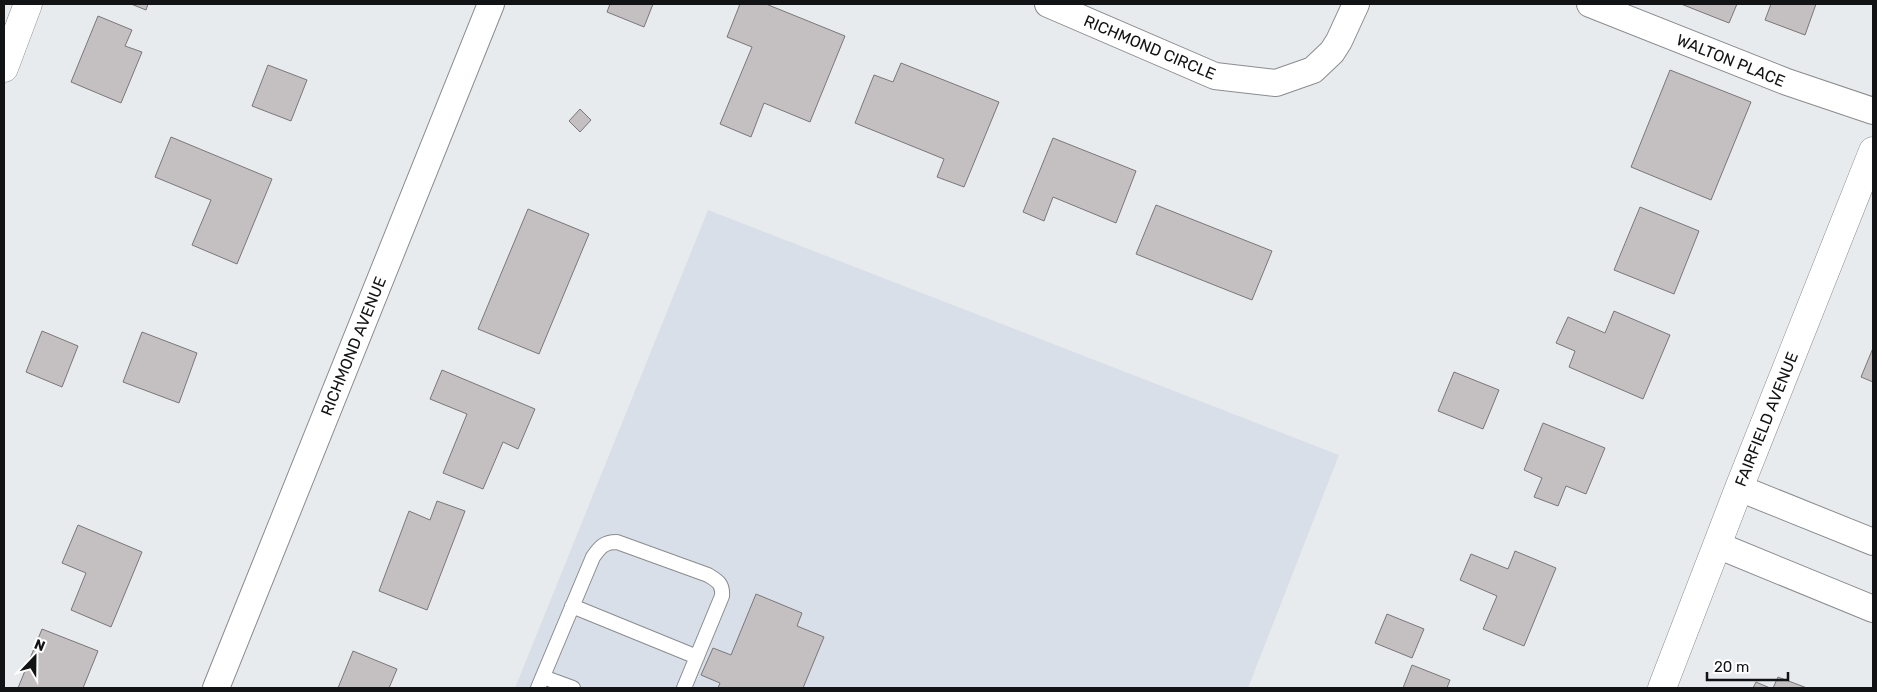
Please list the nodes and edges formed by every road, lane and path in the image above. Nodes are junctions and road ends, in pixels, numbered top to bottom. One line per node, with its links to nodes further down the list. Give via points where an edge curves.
1 (28, 4): 6 (street)
2 (491, 4): 16 (street, RICHMOND AVENUE)
3 (1048, 4): 4 (street, RICHMOND CIRCLE, via 1215,76 1276,83 1313,70 1332,52)
4 (1356, 4)
5 (1590, 4): 7 (street, WALTON PLACE, via 1787,82)
6 (4, 68)
7 (1873, 111)
8 (1873, 151): 9 (street, FAIRFIELD AVENUE)
9 (1739, 488): 10 (street); 11 (street, FAIRFIELD AVENUE)
10 (1873, 542)
11 (1717, 546): 13 (street); 19 (street, FAIRFIELD AVENUE)
12 (572, 606): 14 (lane); 14 (lane, via 593,557 607,542 617,542 708,576 720,582 722,596); 15 (lane)
13 (1873, 609)
14 (697, 657): 18 (lane)
15 (541, 683): 17 (lane)
16 (216, 688)
17 (573, 688)
18 (684, 688)
19 (1662, 688)

